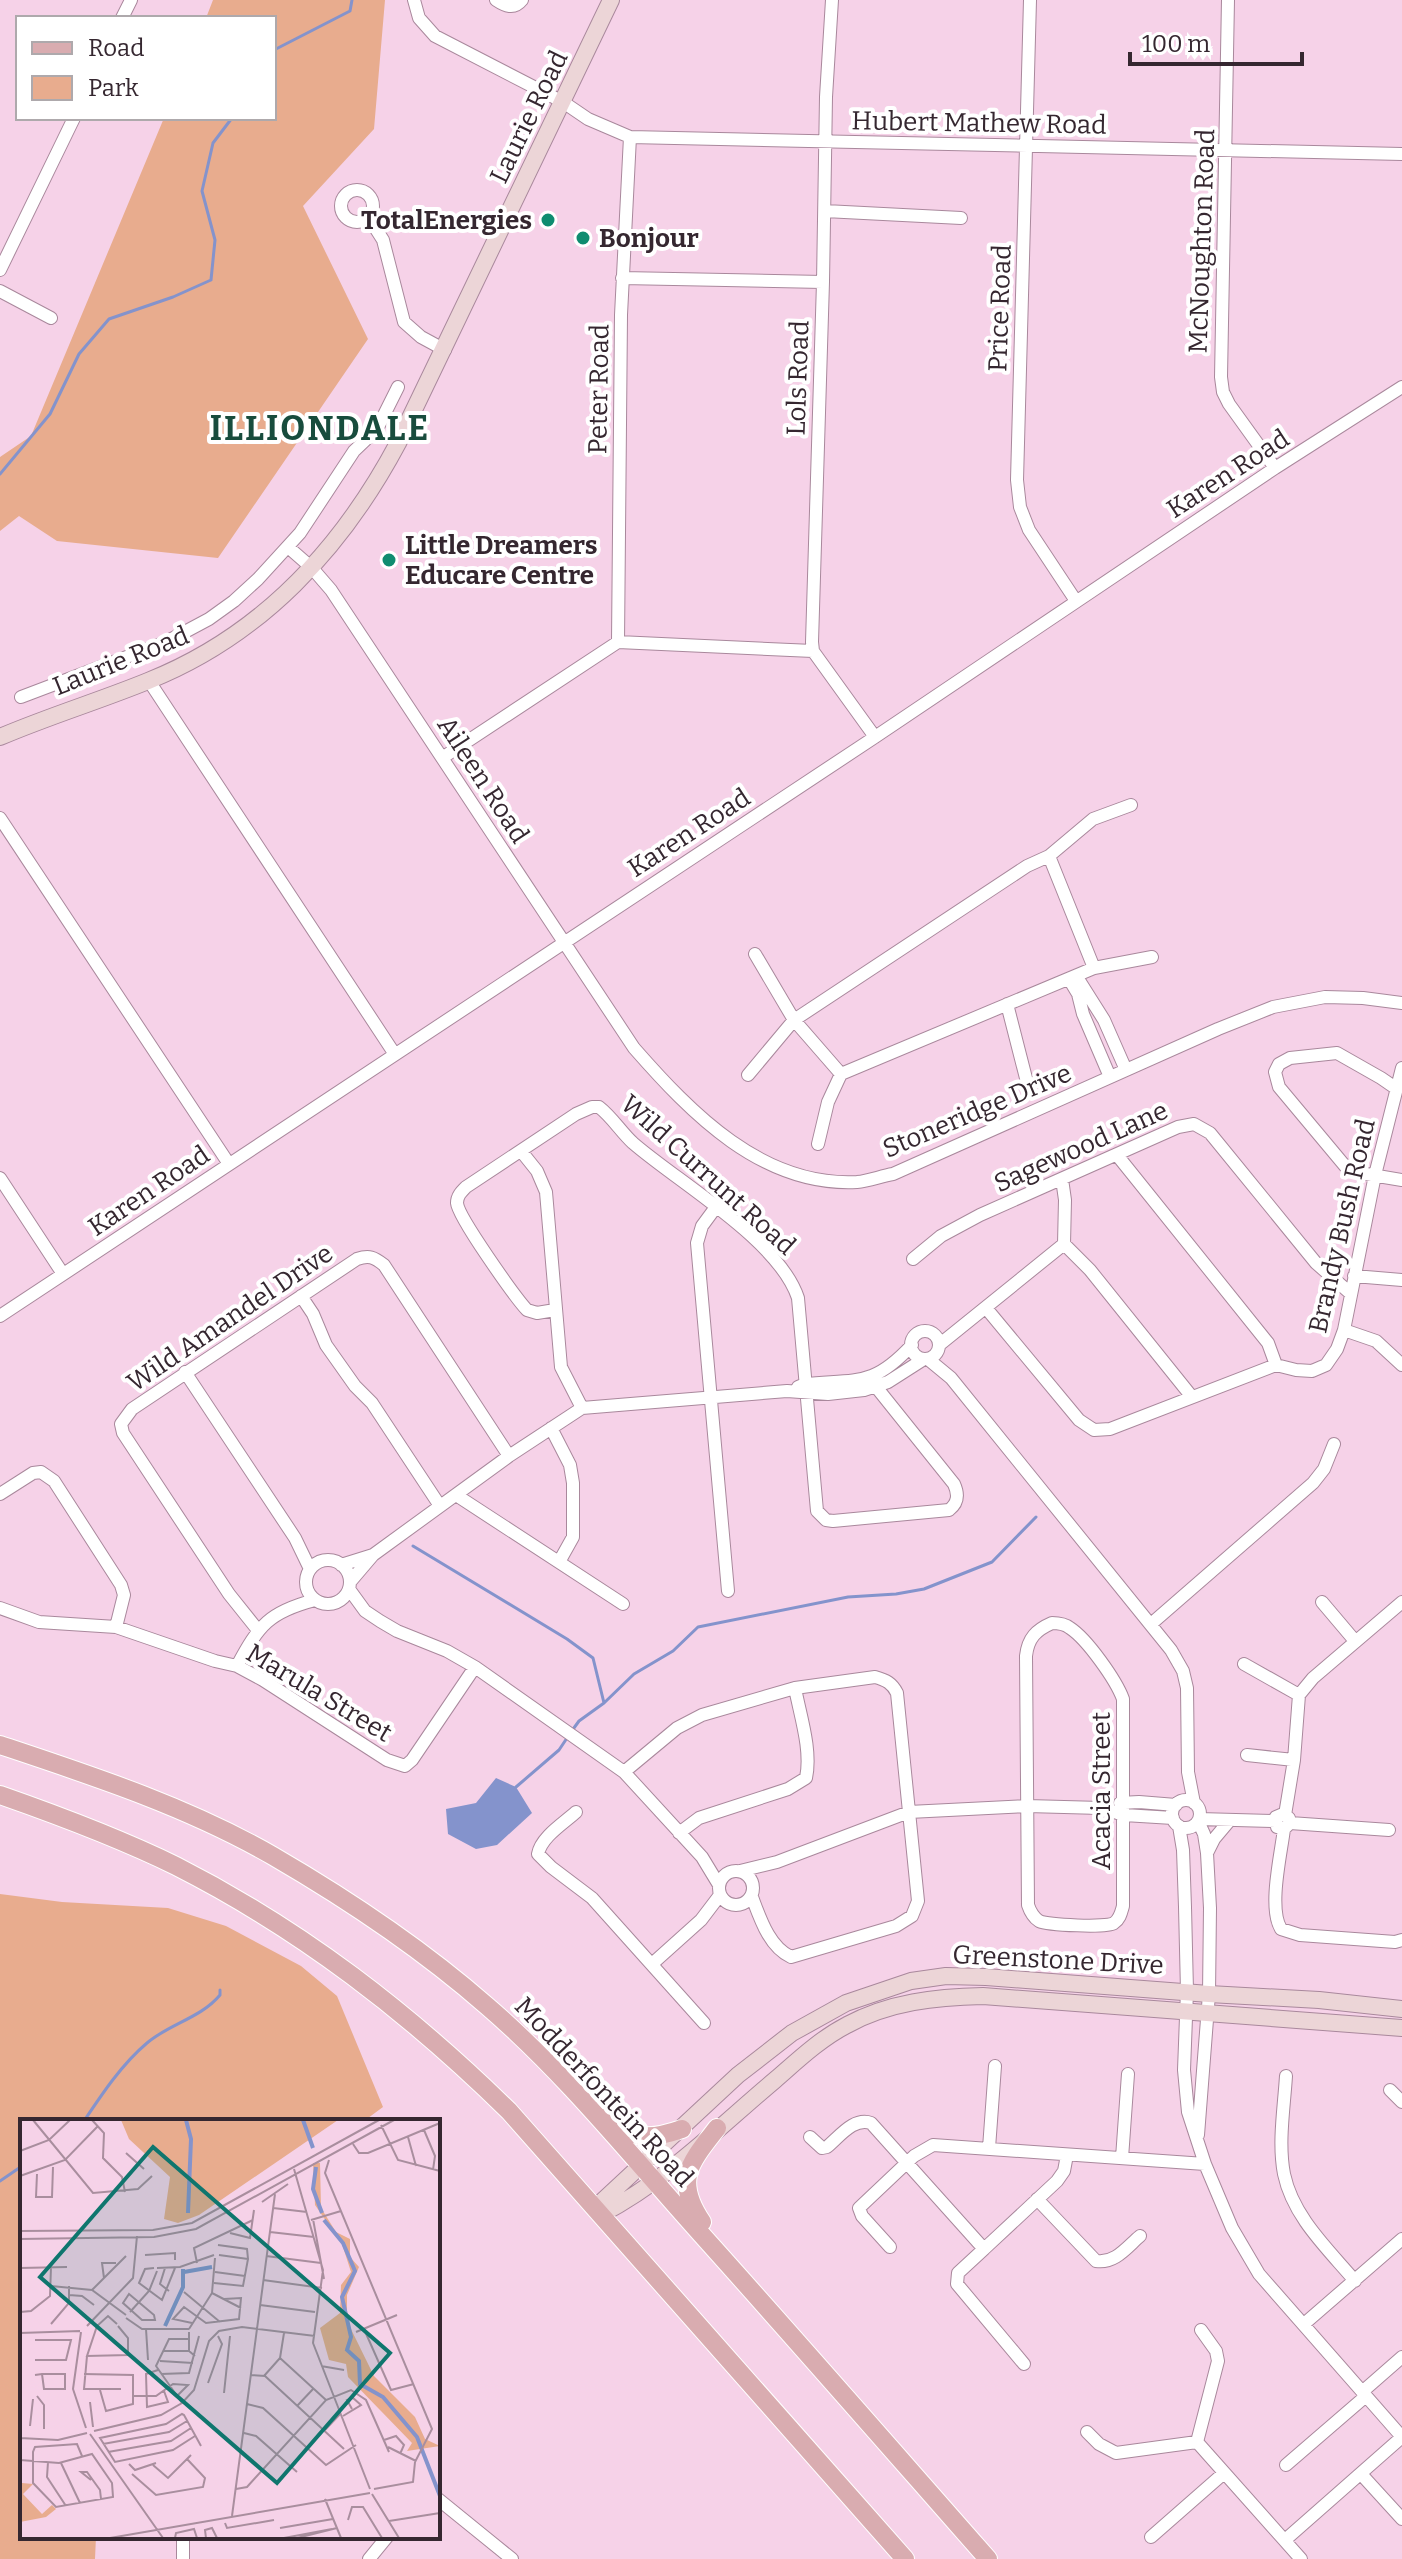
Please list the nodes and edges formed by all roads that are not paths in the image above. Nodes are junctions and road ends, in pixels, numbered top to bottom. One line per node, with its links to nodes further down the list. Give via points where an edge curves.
1 (414, 0): 8 (street, Hubert Mathew Road, via 419,18 435,36)
2 (496, 0): 3 (street, via 511,7)
3 (522, 0)
4 (611, 0): 8 (main road, Laurie Road)
5 (832, 0): 11 (street, Lols Road)
6 (1030, 0): 12 (street, Price Road)
7 (1228, 0): 13 (street, McNoughton Road)
8 (563, 102): 10 (street, Hubert Mathew Road); 23 (main road, Laurie Road)
9 (73, 120): 18 (street)
10 (630, 137): 11 (street, Hubert Mathew Road); 19 (street, Peter Road)
11 (826, 141): 12 (street, Hubert Mathew Road); 15 (street, Lols Road)
12 (1027, 145): 13 (street, Hubert Mathew Road); 29 (street, Price Road, via 1018,497 1029,530)
13 (1227, 151): 14 (street, Hubert Mathew Road); 26 (street, McNoughton Road, via 1221,377 1229,404)
14 (1402, 154)
15 (825, 211): 17 (street); 20 (street, Lols Road)
16 (369, 218): 23 (street, via 383,240 404,322)
17 (961, 218)
18 (0, 270)
19 (622, 278): 20 (street); 30 (street, Peter Road)
20 (823, 282): 31 (street, Lols Road)
21 (0, 291): 22 (street)
22 (51, 318)
23 (445, 350): 28 (main road, Laurie Road, via 366,499)
24 (398, 387): 27 (street, via 373,436 354,451)
25 (1402, 387): 26 (street, Karen Road)
26 (1275, 468): 29 (street, Karen Road)
27 (288, 547): 28 (street, Aileen Road); 33 (street, via 234,601 185,633)
28 (312, 568): 32 (main road, Laurie Road, via 233,635); 36 (street, Aileen Road)
29 (1076, 601): 35 (street, Karen Road)
30 (618, 642): 31 (street); 36 (street)
31 (813, 651): 35 (street)
32 (149, 681): 34 (main road, Laurie Road); 49 (street)
33 (21, 697)
34 (0, 737)
35 (875, 737): 40 (street, Karen Road)
36 (442, 758): 40 (street, Aileen Road)
37 (1131, 805): 39 (street, via 1093,819)
38 (0, 818): 59 (street)
39 (1049, 856): 43 (street); 48 (street)
40 (563, 942): 47 (street, Aileen Road); 49 (street, Karen Road)
41 (755, 954): 48 (street)
42 (1152, 957): 43 (street)
43 (1094, 968): 44 (street)
44 (1073, 977): 46 (street); 50 (street, via 1104,1020); 53 (street)
45 (1402, 1003): 50 (street, Stoneridge Drive, via 1338,997 1284,1004)
46 (1007, 1004): 51 (street); 55 (street)
47 (614, 1020): 53 (street, Stoneridge Drive, via 684,1102 731,1141 773,1166 830,1182 893,1174)
48 (794, 1020): 51 (street); 52 (street)
49 (394, 1053): 59 (street, Karen Road)
50 (1126, 1070): 53 (street, Stoneridge Drive)
51 (841, 1074): 56 (street)
52 (748, 1075)
53 (1110, 1077)
54 (1399, 1078): 60 (street, Brandy Bush Road); 60 (street, via 1381,1078 1332,1052 1286,1060 1275,1072 1279,1087 1345,1166)
55 (1028, 1086)
56 (818, 1144)
57 (521, 1151): 64 (street, Wild Currunt Road, via 585,1109 599,1107 631,1141); 73 (street, via 546,1192); 73 (street, via 466,1187 457,1202 527,1310)
58 (1117, 1155): 62 (street, Sagewood Lane); 70 (street, Sagewood Lane, via 1184,1125 1198,1124 1316,1263); 78 (street, via 1268,1343)
59 (229, 1164): 67 (street, Karen Road)
60 (1375, 1175): 63 (street); 68 (street, Brandy Bush Road)
61 (0, 1178): 67 (street)
62 (1062, 1179): 65 (street); 66 (street, Sagewood Lane, via 980,1215)
63 (1402, 1180)
64 (716, 1207): 82 (street, Wild Currunt Road, via 751,1236 794,1287); 83 (street, via 697,1243)
65 (1064, 1244): 72 (street); 84 (street)
66 (913, 1259)
67 (63, 1274): 74 (street, Karen Road)
68 (1354, 1276): 69 (street); 70 (street, Brandy Bush Road)
69 (1402, 1280)
70 (1350, 1293): 75 (street, Brandy Bush Road)
71 (301, 1296): 80 (street, Wild Amandel Drive); 88 (street, Wild Amandel Drive, via 357,1259 376,1258); 91 (street, via 326,1345 372,1403)
72 (986, 1308): 77 (street, via 942,1334); 84 (street, Brandy Bush Road, via 1087,1428 1101,1432)
73 (555, 1310): 85 (street, via 561,1367)
74 (0, 1316)
75 (1344, 1330): 78 (street, Brandy Bush Road, via 1334,1355 1321,1368 1302,1371); 79 (street, via 1376,1341)
76 (912, 1345): 77 (street, via 917,1356); 77 (street, via 925,1332); 81 (street)
77 (932, 1349): 81 (street); 106 (street)
78 (1276, 1365): 84 (street, Brandy Bush Road)
79 (1402, 1365)
80 (185, 1372): 95 (street); 108 (street, Wild Amandel Drive, via 132,1409 121,1424 123,1433)
81 (875, 1382): 82 (street); 82 (street, Wild Currunt Road, via 954,1484 957,1502 949,1510 833,1521 821,1516 814,1504)
82 (806, 1389): 83 (street)
83 (712, 1396): 85 (street); 97 (street)
84 (1192, 1397)
85 (582, 1408): 86 (street)
86 (551, 1428): 88 (street); 93 (street, via 573,1483 573,1537)
87 (1334, 1444): 106 (street, via 1313,1483)
88 (509, 1456): 90 (street)
89 (0, 1494): 107 (street, via 33,1473 54,1481 121,1585 124,1595)
90 (456, 1495): 91 (street); 93 (street)
91 (440, 1506): 92 (street)
92 (373, 1555): 94 (street); 96 (street)
93 (559, 1562): 102 (street)
94 (341, 1565): 95 (street, via 335,1562); 96 (street)
95 (313, 1571): 98 (street, via 310,1595); 103 (street)
96 (349, 1586): 101 (street); 105 (street)
97 (728, 1591)
98 (315, 1600): 101 (street); 103 (street)
99 (1322, 1602): 109 (street)
100 (1402, 1602): 109 (street)
101 (335, 1603): 105 (street)
102 (623, 1604)
103 (290, 1606): 108 (street)
104 (0, 1608): 107 (street, Marula Street, via 39,1622)
105 (365, 1611): 112 (street)
106 (1151, 1624): 119 (street, via 1183,1671)
107 (116, 1627): 111 (street, Marula Street)
108 (257, 1629): 111 (street)
109 (1355, 1641): 114 (street)
110 (1244, 1664): 114 (street)
111 (237, 1666): 112 (street, Marula Street, via 387,1760 405,1766)
112 (475, 1667): 118 (street)
113 (795, 1688): 118 (street, via 687,1721); 125 (street, via 875,1677 894,1686); 131 (street, via 806,1742 806,1778 788,1789 699,1818)
114 (1299, 1695): 117 (street)
115 (0, 1745): 151 (main road, Modderfontein Road, via 92,1775 271,1855 421,1954 487,2005)
116 (1247, 1755): 117 (street)
117 (1294, 1760): 129 (street)
118 (624, 1772): 131 (street)
119 (1188, 1772): 121 (street); 126 (street)
120 (0, 1795): 169 (main road, via 176,1867 336,1962 461,2064)
121 (1195, 1804): 126 (street, via 1188,1800); 127 (street); 128 (street)
122 (1027, 1806): 123 (street); 123 (street, Acacia Street, via 1028,1905 1039,1921 1051,1924 1108,1925 1120,1916); 123 (street, Acacia Street, via 1027,1646 1042,1627 1062,1623 1119,1687); 125 (street)
123 (1124, 1808): 126 (street)
124 (576, 1812): 143 (street, via 546,1839 538,1854 592,1898)
125 (909, 1812): 134 (street); 141 (street, via 918,1901 905,1922 791,1957)
126 (1176, 1813): 127 (street, via 1187,1828); 144 (street, via 1183,1850)
127 (1199, 1820): 128 (street); 132 (street)
128 (1233, 1820): 129 (street); 132 (street)
129 (1284, 1822): 130 (street); 142 (street, via 1275,1903 1281,1929 1300,1935)
130 (1389, 1830)
131 (679, 1833): 133 (street)
132 (1207, 1853): 145 (street)
133 (702, 1857): 135 (street); 137 (street)
134 (777, 1862): 135 (street); 136 (street)
135 (735, 1872): 136 (street); 137 (street, via 725,1875)
136 (752, 1882): 138 (street)
137 (720, 1890): 139 (street, via 728,1904); 140 (street)
138 (752, 1897): 139 (street); 141 (street)
139 (736, 1906): 140 (street); 141 (street)
140 (701, 1920): 143 (street)
141 (763, 1925)
142 (1402, 1940)
143 (652, 1964): 149 (street)
144 (1187, 1991): 145 (main road, Greenstone Drive); 147 (street); 158 (main road, Greenstone Drive, via 973,1976 911,1981 846,2003 792,2033)
145 (1209, 1994): 146 (main road, Greenstone Drive); 148 (street)
146 (1402, 2009)
147 (1186, 2012): 148 (main road, Greenstone Drive); 157 (main road, Greenstone Drive, via 983,1996 912,2002 850,2023 814,2045); 160 (street, via 1184,2070)
148 (1208, 2013): 150 (main road, Greenstone Drive); 160 (street)
149 (704, 2023)
150 (1402, 2028)
151 (549, 2065): 158 (main road, via 631,2133 652,2137); 166 (main road, Modderfontein Road)
152 (995, 2066): 161 (street)
153 (1128, 2074): 163 (street)
154 (1286, 2076): 174 (street, via 1284,2176 1312,2230)
155 (1390, 2090): 156 (street)
156 (1402, 2102)
157 (717, 2128): 167 (main road, Greenstone Drive); 177 (main road, via 690,2164 688,2196 707,2229)
158 (682, 2129): 166 (main road, Greenstone Drive)
159 (810, 2137): 164 (street, via 827,2147 866,2120)
160 (1197, 2142): 165 (street)
161 (989, 2148): 162 (street); 164 (street, via 933,2145)
162 (1067, 2155): 163 (street); 168 (street, via 1061,2176)
163 (1122, 2158): 165 (street)
164 (906, 2163): 172 (street, via 859,2208); 173 (street)
165 (1205, 2164): 175 (street, via 1245,2254)
166 (642, 2167): 167 (main road, Modderfontein Road); 169 (main road, Greenstone Drive)
167 (655, 2182): 169 (main road, Greenstone Drive, via 633,2198); 177 (main road, Modderfontein Road)
168 (1037, 2199): 170 (street, via 1096,2261 1113,2259); 173 (street)
169 (599, 2211): 194 (main road)
170 (1140, 2236)
171 (1402, 2239): 174 (street)
172 (890, 2247)
173 (984, 2249): 179 (street, via 956,2280)
174 (1355, 2281): 175 (street)
175 (1304, 2324): 180 (street)
176 (1201, 2330): 183 (street, via 1218,2361)
177 (805, 2349): 195 (main road, Modderfontein Road)
178 (1402, 2357): 180 (street)
179 (1024, 2364)
180 (1364, 2394): 182 (street); 184 (street)
181 (1087, 2432): 183 (street, via 1116,2453)
182 (1402, 2437): 186 (street)
183 (1197, 2442): 185 (street)
184 (1286, 2465)
185 (1224, 2473): 189 (street); 191 (street)
186 (1361, 2474): 188 (street); 191 (street)
187 (440, 2501): 193 (street)
188 (1402, 2519)
189 (1151, 2537)
190 (385, 2539): 192 (street)
191 (1285, 2540): 196 (street)
192 (369, 2559)
193 (512, 2559)
194 (905, 2559)
195 (988, 2559)
196 (1301, 2559)

